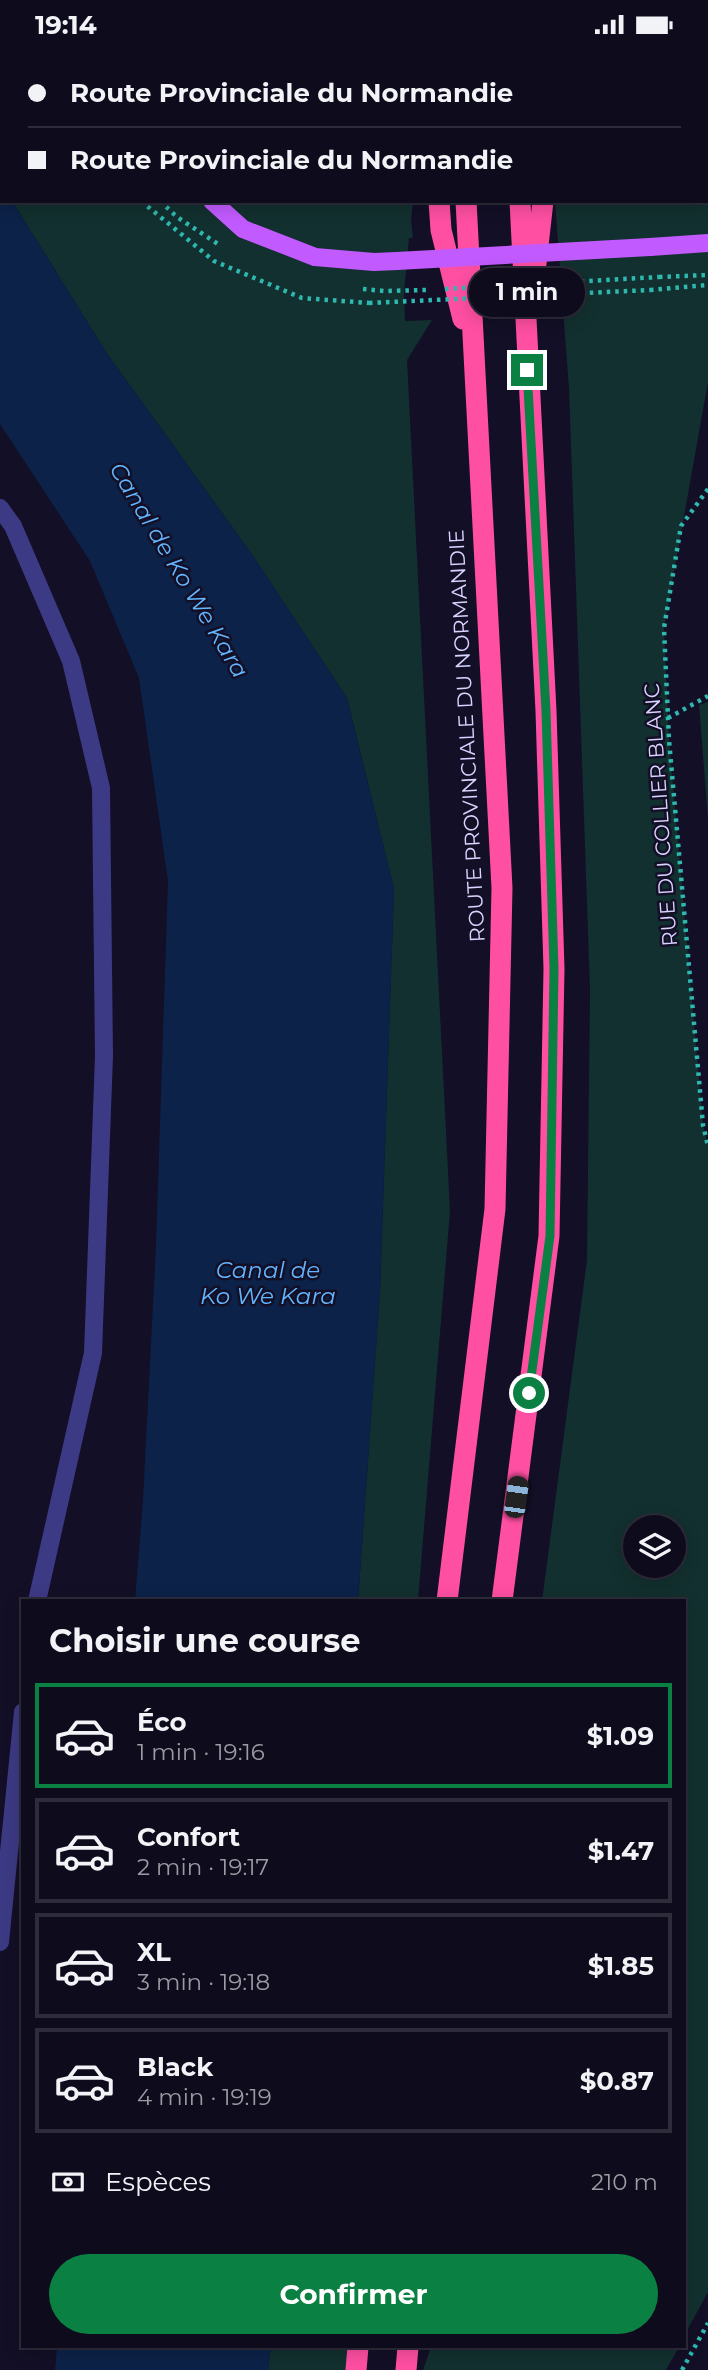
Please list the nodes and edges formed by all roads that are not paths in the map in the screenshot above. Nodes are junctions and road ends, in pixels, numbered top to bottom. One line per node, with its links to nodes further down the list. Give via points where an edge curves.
1 (214, 203): 6 (main road, bridge, via 243,229 315,257 397,261)
2 (439, 203): 8 (highway, via 450,274)
3 (466, 203): 8 (highway, ROUTE PROVINCIALE DU NORMANDIE)
4 (520, 203): 7 (highway)
5 (543, 203): 7 (highway)
6 (708, 243)
7 (526, 344): 12 (highway, via 554,956 550,1236)
8 (473, 353): 11 (highway, ROUTE PROVINCIALE DU NORMANDIE, via 502,888 495,1209)
9 (0, 508): 10 (lane, via 13,526 71,661 101,788 104,1056 93,1353)
10 (37, 1599)
11 (447, 1599)
12 (502, 1599)
13 (21, 1732): 14 (lane)
14 (0, 1942)
15 (358, 2348): 17 (highway)
16 (408, 2348): 18 (highway)
17 (356, 2370)
18 (406, 2370)

